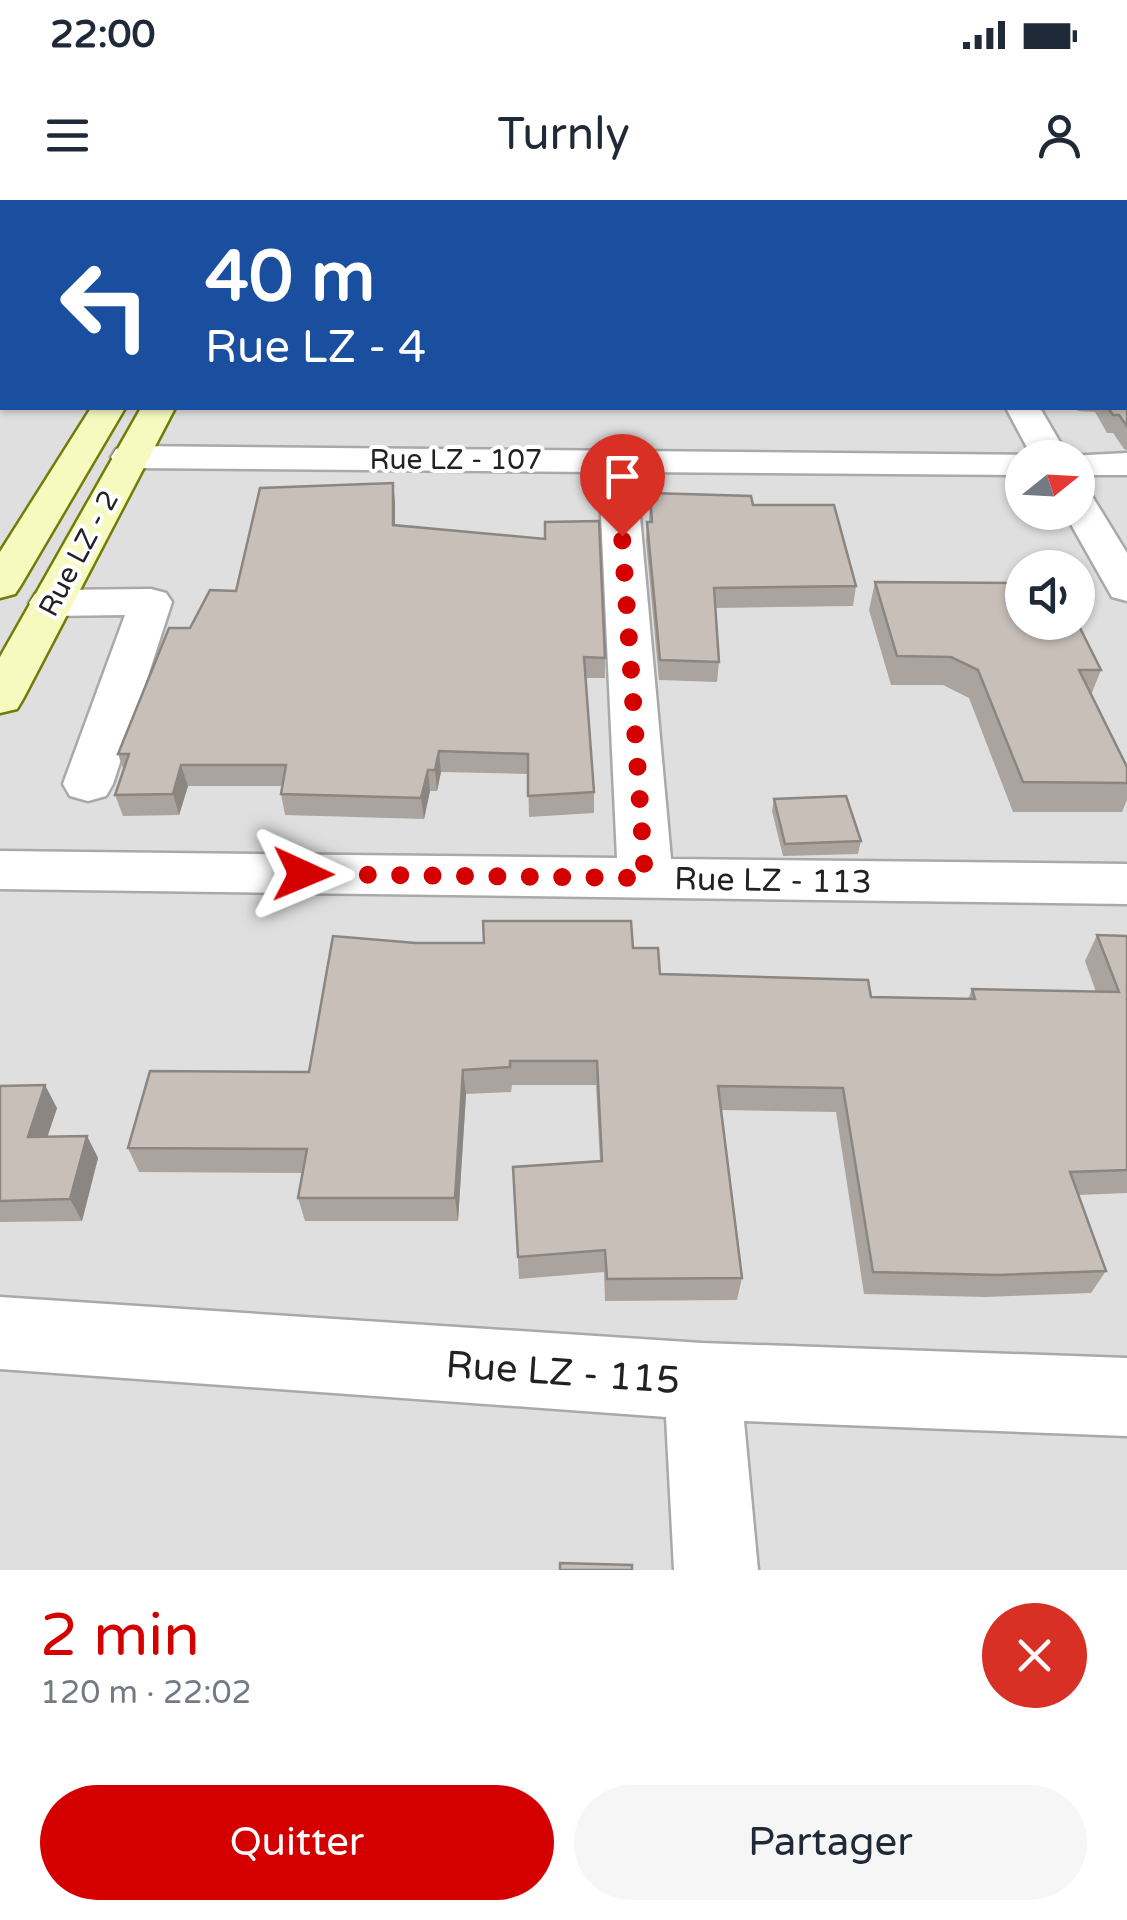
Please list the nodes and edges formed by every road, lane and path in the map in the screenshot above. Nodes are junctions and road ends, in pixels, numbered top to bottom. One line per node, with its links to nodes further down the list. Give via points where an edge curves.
1 (107, 410): 11 (main road, Rue LZ - 2)
2 (157, 410): 5 (main road, Rue LZ - 2)
3 (1024, 410): 4 (street)
4 (1041, 440)
5 (129, 458): 6 (street, Rue LZ - 107); 14 (main road, Rue LZ - 2)
6 (617, 460): 7 (street, Rue LZ - 107); 18 (street)
7 (1005, 464)
8 (1095, 464): 9 (street)
9 (1127, 464)
10 (1093, 530): 13 (street)
11 (14, 539): 12 (main road, Rue LZ - 2)
12 (0, 585)
13 (1127, 588)
14 (50, 603): 15 (main road, Rue LZ - 2); 16 (street, via 151,602)
15 (0, 699)
16 (88, 784)
17 (0, 870): 18 (street, Rue LZ - 113)
18 (645, 878): 19 (street, Rue LZ - 113)
19 (1127, 884)
20 (0, 1332): 21 (street, Rue LZ - 115)
21 (702, 1382): 22 (street, Rue LZ - 115); 23 (street)
22 (1127, 1397)
23 (716, 1570)

